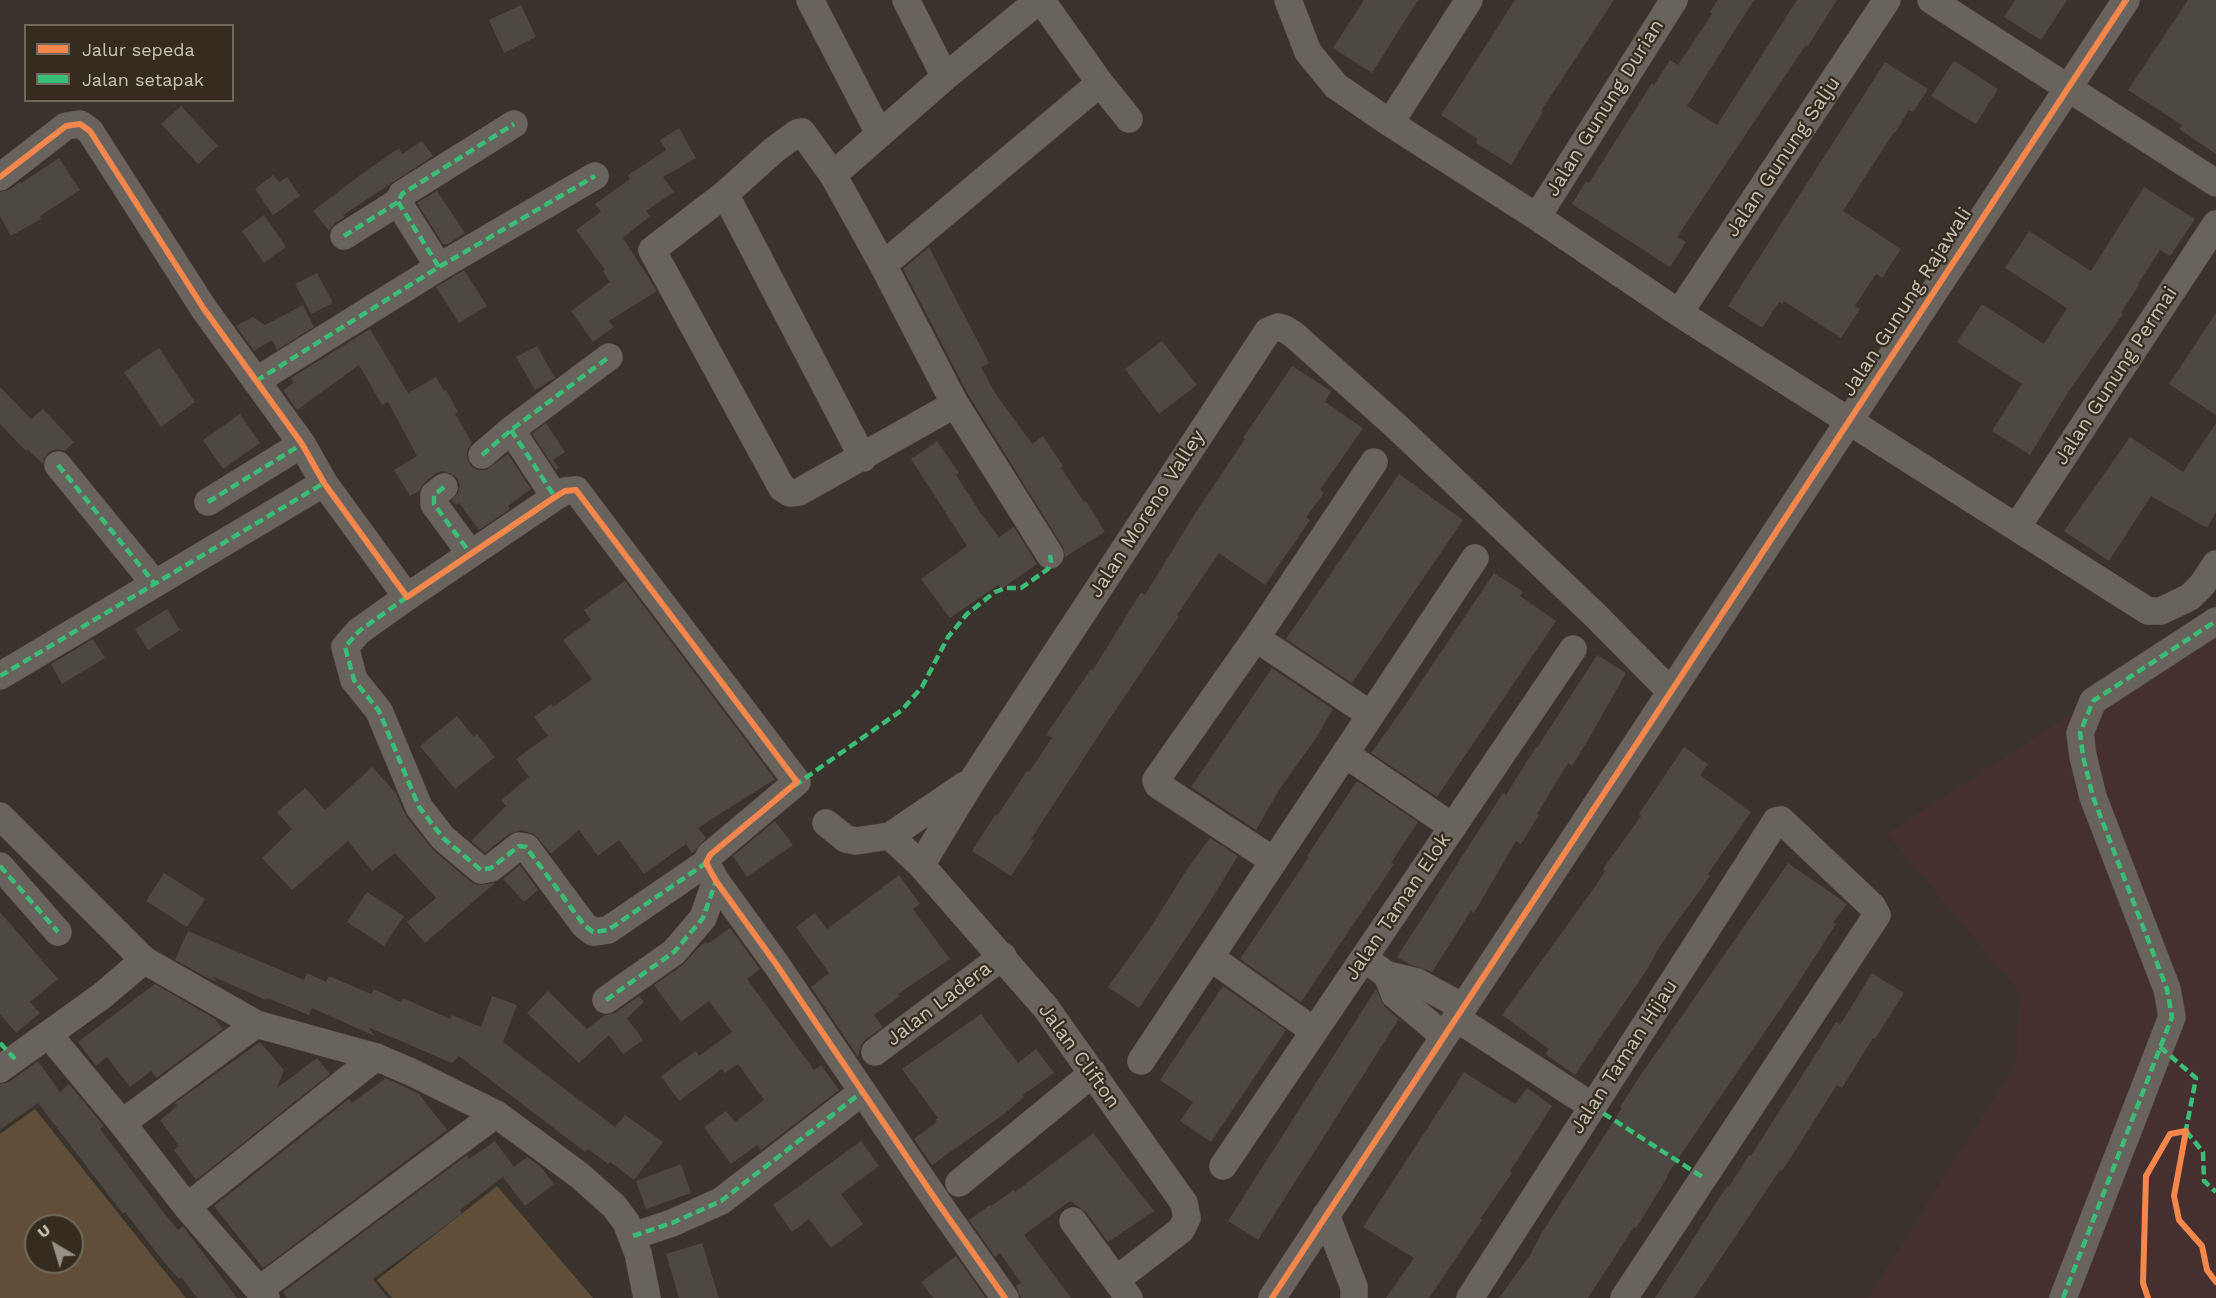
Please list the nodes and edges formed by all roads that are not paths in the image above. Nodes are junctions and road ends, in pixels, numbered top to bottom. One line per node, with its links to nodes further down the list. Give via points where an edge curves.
1 (810, 0): 16 (street)
2 (906, 0): 10 (street)
3 (1288, 0): 14 (street, via 1308,52 1336,86)
4 (1469, 0): 14 (street)
5 (1674, 0): 23 (street, Jalan Gunung Durian)
6 (1887, 0): 28 (street, Jalan Gunung Salju)
7 (1931, 0): 12 (street)
8 (2126, 0): 12 (street, Jalan Gunung Rajawali)
9 (1035, 1): 10 (street); 11 (street)
10 (945, 77): 16 (street)
11 (1100, 83): 13 (street); 26 (street)
12 (2069, 87): 20 (street); 32 (street, Jalan Gunung Rajawali)
13 (1130, 119)
14 (1390, 123): 23 (street)
15 (514, 124): 22 (street, via 402,194)
16 (879, 133): 17 (street)
17 (833, 175): 21 (street, via 802,132 774,150); 26 (street)
18 (595, 176): 27 (street)
19 (0, 177): 30 (street, via 66,126 80,124 90,131 204,309)
20 (2216, 183)
21 (724, 194): 36 (street); 36 (street, via 652,250 677,298 782,488 790,493 799,492)
22 (398, 202): 25 (street); 27 (street)
23 (1537, 217): 28 (street)
24 (2216, 224): 43 (street, Jalan Gunung Permai)
25 (344, 236)
26 (883, 265): 31 (street)
27 (439, 267): 30 (street)
28 (1679, 313): 32 (street)
29 (609, 357): 33 (street)
30 (256, 381): 34 (street)
31 (955, 404): 36 (street); 45 (street)
32 (1849, 420): 43 (street); 54 (street, Jalan Gunung Rajawali)
33 (511, 430): 35 (street); 41 (street)
34 (302, 444): 39 (street); 42 (street)
35 (482, 455)
36 (863, 458)
37 (1374, 462): 51 (street)
38 (58, 465): 48 (street)
39 (324, 483): 48 (street); 49 (street)
40 (444, 487): 44 (street, via 434,495 434,504)
41 (555, 497): 44 (street); 65 (street, via 576,490 797,782 710,855)
42 (208, 502)
43 (2017, 527): 47 (street, via 2148,611 2161,612 2190,597)
44 (470, 553): 49 (street)
45 (1050, 555)
46 (1475, 558): 55 (street)
47 (2216, 564)
48 (155, 584): 53 (street)
49 (407, 597): 65 (street, via 359,631 345,646 354,680 379,711 419,807 443,838 481,870 490,868 519,846 526,847 593,932 608,930)
50 (2216, 621): 99 (street, via 2093,701 2080,734 2093,797 2167,989 2172,1017)
51 (1256, 638): 55 (street); 62 (street, via 1156,780)
52 (1573, 649): 60 (street, Jalan Taman Elok)
53 (0, 676)
54 (1676, 683): 57 (street, Jalan Moreno Valley, via 1586,607 1347,382 1286,329 1278,327 1268,331); 72 (street, Jalan Gunung Rajawali)
55 (1371, 715): 56 (street)
56 (1345, 754): 60 (street); 62 (street)
57 (972, 781): 61 (street, Jalan Moreno Valley); 64 (street, Jalan Moreno Valley)
58 (0, 816): 70 (street)
59 (826, 823): 61 (street, via 856,842)
60 (1453, 827): 69 (street, Jalan Taman Elok)
61 (890, 836): 64 (street, Jalan Clifton)
62 (1274, 861): 68 (street)
63 (0, 866): 66 (street)
64 (921, 866): 67 (street, Jalan Clifton)
65 (711, 872): 71 (street, via 702,918 674,952); 81 (street)
66 (58, 932)
67 (1002, 956): 76 (street, Jalan Ladera); 80 (street, Jalan Clifton)
68 (1210, 957): 74 (street); 79 (street)
69 (1364, 958): 72 (street, via 1387,975 1395,995); 74 (street, Jalan Taman Elok)
70 (144, 960): 73 (street); 75 (street)
71 (606, 1000)
72 (1454, 1020): 82 (street); 88 (street, Jalan Gunung Rajawali)
73 (256, 1024): 78 (street); 84 (street)
74 (1314, 1031): 85 (street, Jalan Taman Elok)
75 (49, 1035): 77 (street); 84 (street)
76 (875, 1052)
77 (5, 1057)
78 (376, 1057): 83 (street); 87 (street)
79 (1141, 1061)
80 (1093, 1073): 86 (street); 91 (street, Jalan Clifton, via 1184,1203 1187,1218 1181,1230)
81 (861, 1092): 90 (street, via 721,1201); 94 (street)
82 (1592, 1106): 97 (street, Jalan Taman Hijau); 98 (street, Jalan Taman Hijau, via 1776,821 1780,820 1872,906 1877,915)
83 (496, 1114): 90 (street, via 614,1206); 92 (street)
84 (122, 1123): 87 (street)
85 (1223, 1166)
86 (958, 1183)
87 (186, 1207): 92 (street)
88 (1326, 1215): 95 (street, Jalan Gunung Rajawali); 96 (street, via 1354,1287)
89 (1073, 1221): 91 (street, Jalan Clifton)
90 (633, 1236): 93 (street)
91 (1123, 1289)
92 (263, 1294)
93 (642, 1295)
94 (1005, 1298)
95 (1272, 1298)
96 (1354, 1298)
97 (1470, 1298)
98 (1624, 1298)
99 (2063, 1298)

